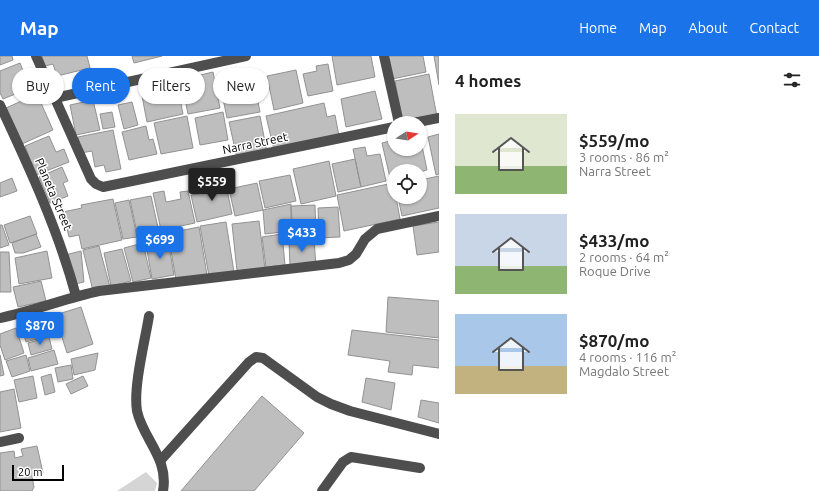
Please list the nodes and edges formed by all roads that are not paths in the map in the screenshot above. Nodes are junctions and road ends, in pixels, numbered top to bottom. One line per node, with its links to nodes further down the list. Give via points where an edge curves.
1 (36, 56): 4 (street, Narra Street)
2 (246, 56): 5 (street)
3 (384, 56): 8 (street)
4 (41, 68)
5 (64, 96)
6 (58, 104): 11 (street, Narra Street, via 91,178 103,187)
7 (0, 105): 13 (street, Planeta Street, via 38,186)
8 (397, 116)
9 (439, 118): 10 (street)
10 (427, 120)
11 (387, 128)
12 (439, 216): 13 (street, via 377,229 365,239 356,254 339,264 110,289)
13 (76, 296): 15 (street)
14 (149, 316): 19 (street, via 137,384 137,409 141,425)
15 (0, 318)
16 (439, 434): 19 (street, via 331,404 317,397 263,358 256,357)
17 (18, 438): 18 (street)
18 (0, 442)
19 (160, 461): 21 (street)
20 (420, 468): 22 (street, via 351,457 343,462)
21 (163, 491)
22 (322, 491)

